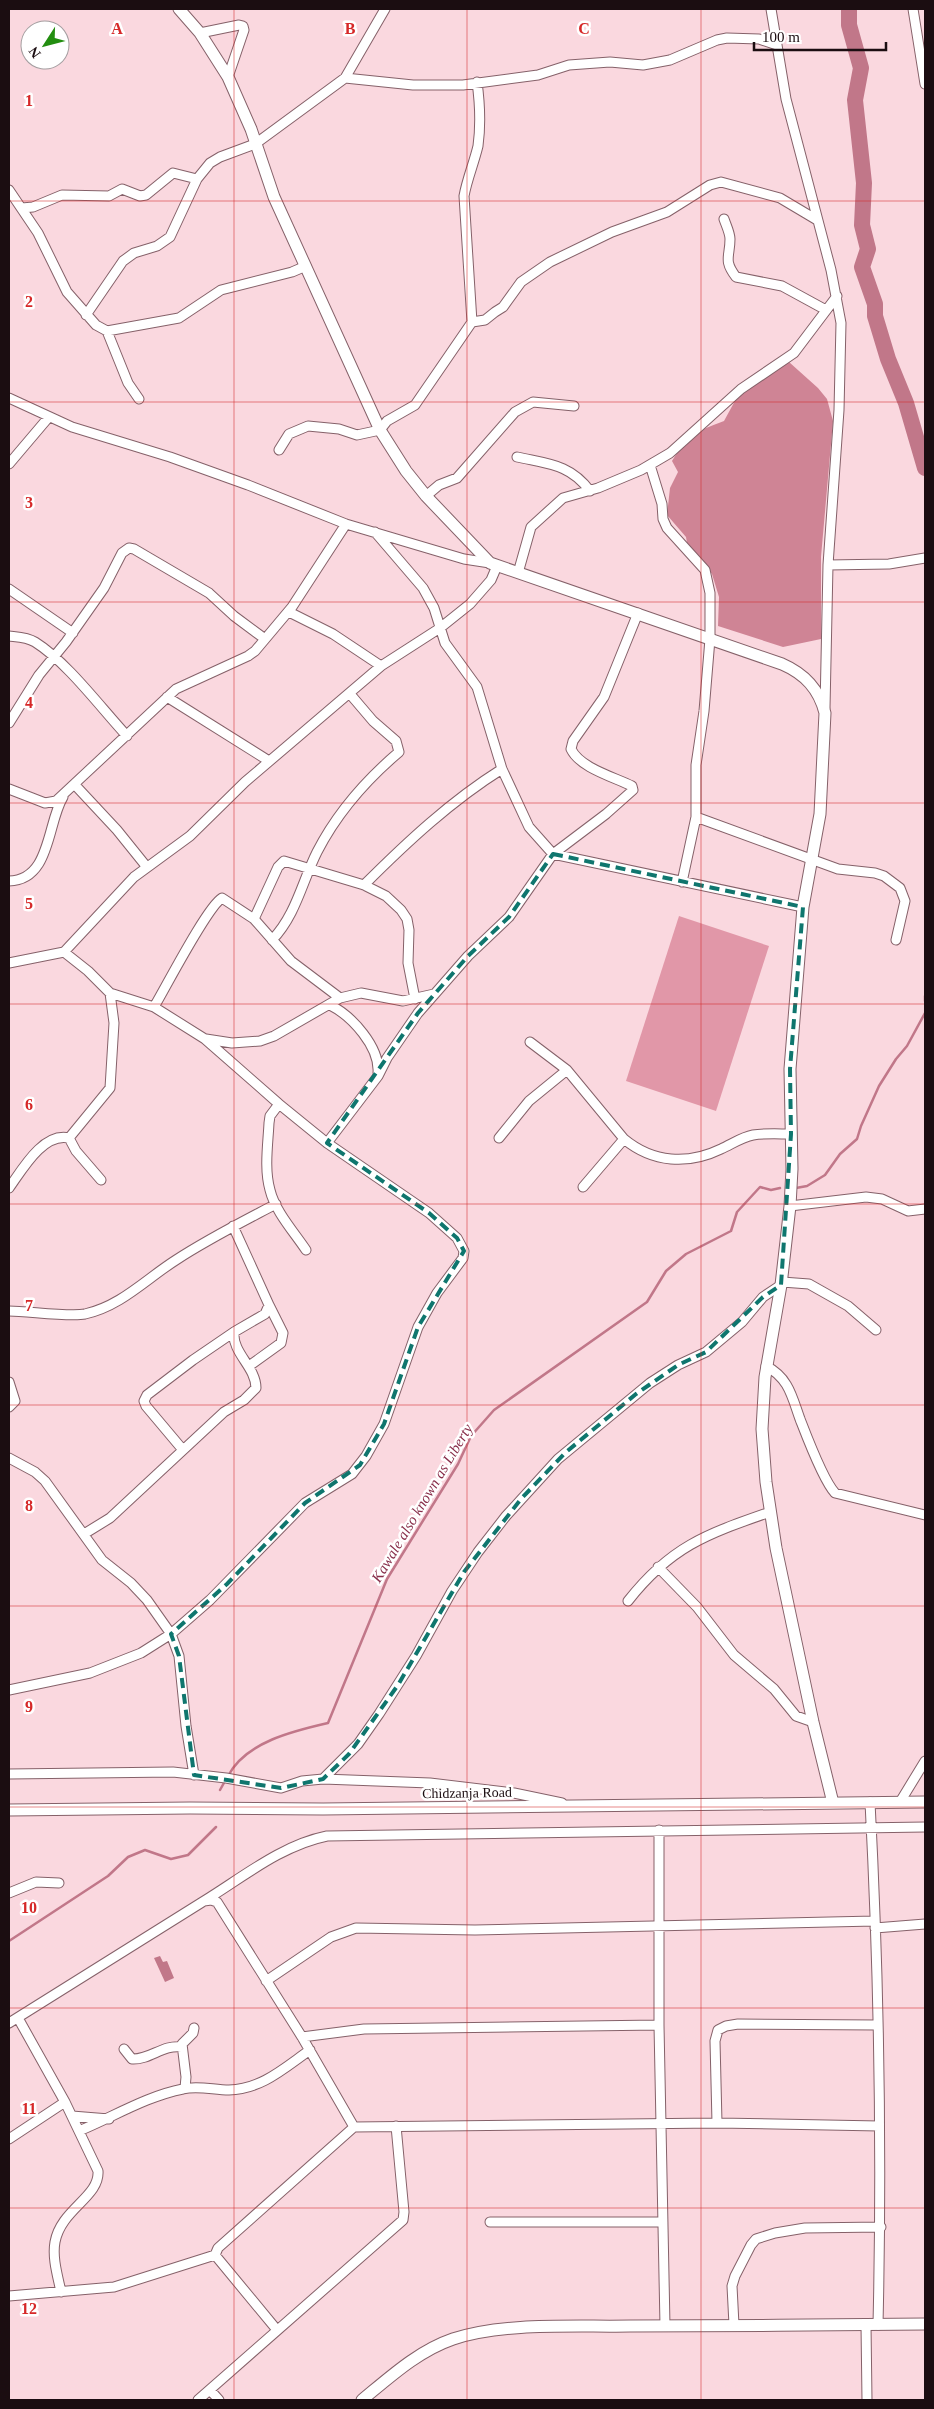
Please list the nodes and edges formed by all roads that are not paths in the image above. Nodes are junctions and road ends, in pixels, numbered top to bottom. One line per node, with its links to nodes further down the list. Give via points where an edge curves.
1 (179, 9): 5 (street)
2 (385, 9): 8 (street)
3 (772, 9): 6 (street)
4 (913, 9): 10 (street)
5 (200, 33): 7 (street); 7 (street, via 239,24 243,26)
6 (777, 45): 9 (street, via 727,38 670,60 643,65 610,62 569,65 538,75); 16 (street, via 786,99)
7 (228, 77): 11 (street)
8 (346, 78): 9 (street, via 413,85); 11 (street)
9 (478, 82): 21 (street, via 480,129 464,196)
10 (925, 84)
11 (255, 144): 12 (street, via 215,160 202,170); 17 (street, via 274,196)
12 (197, 179): 14 (street, via 173,173 146,195 122,189 109,196 62,195); 20 (street, via 170,237 157,246 128,256)
13 (9, 190): 14 (street)
14 (22, 208): 20 (street, via 67,292)
15 (724, 220): 19 (street, via 730,238 728,266 736,277 782,286)
16 (817, 220): 18 (street); 21 (street, via 780,198 721,182 710,185 667,212 612,232 550,262 521,282 503,307 485,320)
17 (306, 266): 22 (street, via 221,290 179,318); 27 (street)
18 (837, 296): 19 (street); 38 (street, via 842,353)
19 (826, 310): 31 (street, via 794,353 741,389 670,453)
20 (86, 315): 22 (street)
21 (472, 322): 27 (street, via 415,405 387,421)
22 (107, 331): 24 (street, via 128,383)
23 (9, 398): 26 (street)
24 (139, 399)
25 (574, 406): 33 (street, via 532,402 515,412 457,478 439,485)
26 (48, 418): 30 (street); 34 (street, via 248,485)
27 (380, 430): 28 (street, via 356,435 308,426 289,434); 33 (street)
28 (279, 450)
29 (517, 457): 32 (street, via 563,467 580,478)
30 (9, 464)
31 (650, 465): 32 (street); 47 (street, via 662,504 662,519 705,570 710,593)
32 (590, 491): 39 (street, via 563,498 531,527)
33 (426, 496): 37 (street)
34 (346, 524): 35 (street); 41 (street)
35 (375, 532): 37 (street); 43 (street, via 423,588)
36 (925, 558): 38 (street, via 889,564)
37 (493, 565): 39 (street); 43 (street, via 492,580)
38 (828, 565): 52 (street)
39 (518, 573): 42 (street)
40 (9, 589): 44 (street)
41 (289, 612): 46 (street); 49 (street, via 333,634)
42 (638, 614): 47 (street); 61 (street, via 604,697 570,749 587,764 632,786 633,790)
43 (440, 628): 49 (street); 56 (street, via 451,652 477,687)
44 (73, 633): 46 (street, via 104,588 122,553 134,548 208,593); 48 (street)
45 (9, 636): 48 (street, via 35,642)
46 (265, 639): 51 (street, via 248,656 186,683)
47 (710, 639): 52 (street, via 795,670 812,684); 60 (street, via 696,765)
48 (53, 657): 53 (street); 54 (street)
49 (381, 666): 50 (street)
50 (350, 694): 55 (street); 64 (street, via 400,748 369,778 338,818)
51 (167, 697): 54 (street); 55 (street)
52 (825, 713): 62 (street, via 820,814)
53 (9, 723)
54 (127, 736): 57 (street)
55 (269, 761): 63 (street, via 190,836)
56 (502, 769): 61 (street, via 529,826); 67 (street, via 476,785 412,838)
57 (74, 785): 59 (street); 63 (street)
58 (9, 789): 59 (street, via 45,803)
59 (64, 795): 65 (street, via 50,840 37,864 28,875)
60 (696, 817): 62 (street); 66 (street)
61 (553, 854): 66 (street); 75 (street, via 510,917)
62 (813, 858): 68 (street); 71 (street, via 838,869 884,876 900,888 905,907)
63 (146, 866): 72 (street)
64 (311, 868): 67 (street); 69 (street, via 288,861 281,863); 70 (street, via 289,920)
65 (9, 882)
66 (682, 882): 68 (street)
67 (364, 885): 77 (street, via 386,896 407,919 408,963)
68 (803, 906): 85 (street, via 790,1069)
69 (254, 919): 70 (street); 79 (street, via 225,899 220,899)
70 (272, 940): 76 (street, via 291,961)
71 (896, 940)
72 (64, 952): 73 (street); 74 (street)
73 (9, 963)
74 (110, 993): 79 (street); 86 (street, via 114,1023 110,1088)
75 (434, 994): 77 (street); 83 (street, via 406,1030)
76 (340, 998): 77 (street, via 360,993 390,1000); 78 (street)
77 (416, 999)
78 (330, 1005): 80 (street, via 260,1041 232,1043); 83 (street, via 339,1009 361,1030 377,1061)
79 (154, 1007): 80 (street)
80 (205, 1039): 84 (street)
81 (530, 1042): 82 (street)
82 (567, 1070): 87 (street, via 529,1101); 88 (street)
83 (378, 1076): 89 (street)
84 (279, 1104): 89 (street); 93 (street, via 270,1116 268,1132 268,1177)
85 (791, 1134): 88 (street, via 754,1135 712,1152 679,1160 655,1157); 94 (street)
86 (69, 1138): 90 (street); 92 (street, via 53,1138 40,1148)
87 (499, 1138)
88 (624, 1139): 91 (street)
89 (327, 1143): 114 (street, via 429,1213 463,1245 463,1258 437,1293 418,1327 389,1413 360,1465 305,1504 227,1584)
90 (101, 1180)
91 (583, 1187)
92 (9, 1188)
93 (276, 1204): 96 (street); 97 (street)
94 (790, 1206): 95 (street, via 866,1197 882,1199 908,1211); 98 (street)
95 (925, 1209)
96 (232, 1226): 99 (street); 100 (street, via 108,1306 83,1314)
97 (306, 1250)
98 (782, 1284): 101 (street, via 809,1284 848,1306); 104 (street); 120 (street, via 706,1352 650,1383 558,1460 506,1516 452,1591 379,1714 358,1744)
99 (269, 1305): 102 (street, via 265,1314); 103 (street, via 283,1333 281,1343)
100 (9, 1310)
101 (876, 1330)
102 (234, 1332): 103 (street, via 233,1340); 107 (street, via 185,1366 144,1401)
103 (249, 1366): 107 (street, via 256,1379 256,1388)
104 (766, 1366): 109 (street, via 762,1429); 110 (street, via 775,1371 791,1390 802,1424 835,1493)
105 (9, 1382): 106 (street, via 14,1401)
106 (9, 1408)
107 (183, 1450): 111 (street, via 110,1518)
108 (9, 1458): 111 (street, via 35,1472 44,1481)
109 (770, 1512): 112 (street, via 695,1542); 116 (street)
110 (925, 1515)
111 (84, 1534): 114 (street, via 107,1566 132,1583 147,1600)
112 (658, 1567): 113 (street); 116 (street, via 697,1607 734,1655 774,1689 791,1711)
113 (628, 1601)
114 (171, 1634): 115 (street, via 142,1653 90,1674); 119 (street, via 179,1656)
115 (9, 1690)
116 (813, 1722): 124 (street)
117 (925, 1761): 122 (street)
118 (9, 1774): 119 (street, via 157,1772)
119 (194, 1775): 120 (street, via 281,1788)
120 (323, 1779): 125 (street, via 457,1784)
121 (870, 1802): 122 (street, Chidzanja Road); 124 (street, Chidzanja Road); 127 (street)
122 (900, 1802): 123 (street, Chidzanja Road)
123 (925, 1802)
124 (833, 1803): 125 (street, Chidzanja Road)
125 (576, 1806): 126 (street, Chidzanja Road)
126 (9, 1810)
127 (871, 1827): 128 (street); 129 (street); 134 (street)
128 (925, 1828)
129 (659, 1830): 132 (street, via 328,1836 305,1841 285,1851); 135 (street)
130 (59, 1883): 131 (street, via 36,1882)
131 (9, 1893)
132 (204, 1901): 136 (street, via 217,1902); 137 (street)
133 (925, 1924): 134 (street)
134 (875, 1925): 135 (street); 140 (street)
135 (659, 1926): 136 (street, via 348,1929); 139 (street)
136 (266, 1981): 142 (street)
137 (18, 2018): 138 (street); 147 (street)
138 (9, 2023)
139 (659, 2025): 142 (street, via 364,2029); 151 (street)
140 (877, 2025): 150 (street, via 738,2024 718,2030 715,2040); 153 (street)
141 (194, 2028): 143 (street)
142 (302, 2037): 145 (street)
143 (182, 2047): 144 (street, via 165,2048 140,2059 132,2059); 146 (street)
144 (124, 2050)
145 (310, 2050): 146 (street, via 254,2086 227,2090); 154 (street)
146 (185, 2088): 149 (street)
147 (65, 2102): 148 (street); 156 (street)
148 (72, 2116): 149 (street); 155 (street)
149 (109, 2119): 155 (street)
150 (717, 2122): 151 (street); 153 (street)
151 (660, 2124): 152 (street); 158 (street)
152 (396, 2126): 154 (street); 168 (street, via 403,2220)
153 (879, 2126): 159 (street)
154 (354, 2127): 160 (street, via 218,2248)
155 (79, 2131): 161 (street, via 94,2161 99,2181 66,2216 55,2242)
156 (9, 2139)
157 (490, 2222): 158 (street)
158 (663, 2222): 167 (street)
159 (881, 2228): 164 (street, via 805,2228 775,2232 756,2239 734,2276); 166 (street)
160 (215, 2255): 161 (street, via 114,2287); 168 (street)
161 (61, 2292): 162 (street)
162 (9, 2296)
163 (925, 2324): 166 (street)
164 (734, 2325): 165 (street); 167 (street)
165 (866, 2325): 166 (street); 173 (street)
166 (878, 2325)
167 (665, 2326): 172 (street, via 553,2327 464,2336 440,2344 420,2356)
168 (277, 2330): 169 (street)
169 (210, 2390): 170 (street); 171 (street)
170 (198, 2400)
171 (219, 2400)
172 (362, 2400)
173 (867, 2400)

